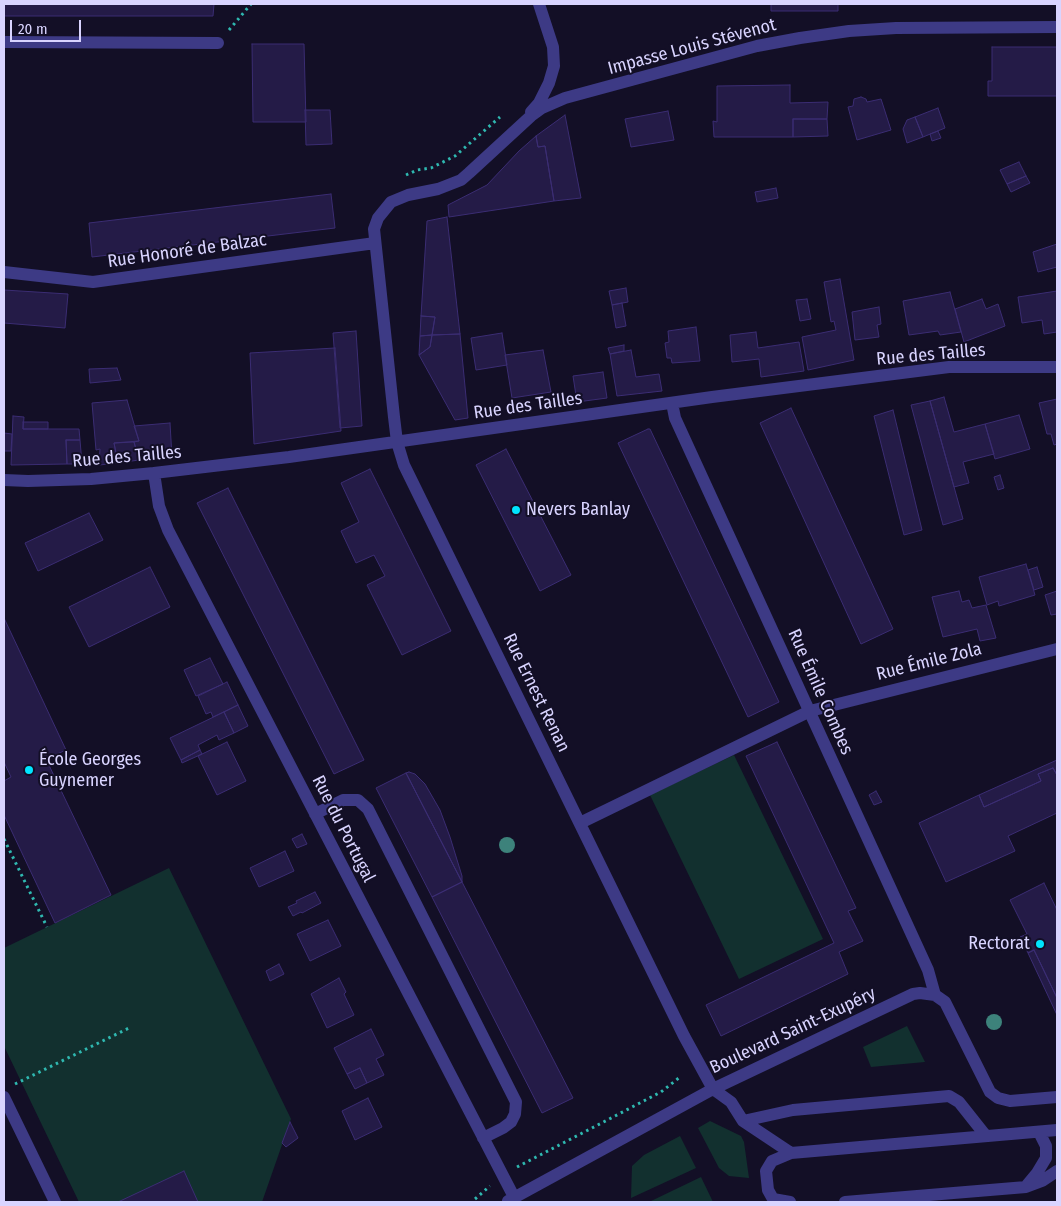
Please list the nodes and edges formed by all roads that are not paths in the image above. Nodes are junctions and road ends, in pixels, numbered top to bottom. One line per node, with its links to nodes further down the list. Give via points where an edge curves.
1 (539, 4): 5 (street, via 553,47 554,66 538,103)
2 (1057, 27): 5 (street, Impasse Louis Stévenot, via 896,28 800,38 757,46 565,98 542,108)
3 (4, 42): 4 (street)
4 (218, 43)
5 (523, 122): 6 (street, Impasse Louis Stévenot, via 460,180 391,202)
6 (378, 218): 7 (street, Rue Ernest Renan, via 374,229)
7 (375, 243): 8 (street, Rue Honoré de Balzac, via 93,282); 11 (street, Rue Ernest Renan)
8 (4, 272)
9 (1057, 367): 10 (street, Rue des Tailles, via 949,367)
10 (672, 403): 11 (street, Rue des Tailles); 15 (street, Rue Émile Combes, via 675,418)
11 (397, 442): 12 (street, Rue des Tailles); 17 (street, Rue Ernest Renan, via 404,465)
12 (154, 473): 13 (street, Rue des Tailles); 16 (street, Rue du Portugal, via 159,506 168,530)
13 (4, 480)
14 (1057, 650): 15 (street, Rue Émile Zola)
15 (810, 711): 17 (street, Rue Émile Zola); 18 (street, Rue Émile Combes, via 928,970)
16 (315, 814): 26 (street, Rue du Portugal); 26 (street, via 351,799 358,800 368,809 516,1102 511,1122)
17 (580, 823): 19 (street, Rue Ernest Renan)
18 (935, 996): 19 (street, Boulevard Saint-Exupéry, via 920,992 913,994); 21 (street, via 945,1002 990,1092 1010,1102)
19 (713, 1089): 22 (street, via 731,1102); 30 (street, Boulevard Saint-Exupéry)
20 (4, 1097): 31 (street)
21 (1057, 1098)
22 (744, 1121): 25 (street, via 794,1110 949,1096 958,1102); 27 (street)
23 (1057, 1130): 24 (street)
24 (1039, 1132): 25 (street); 29 (street, via 1046,1146 1046,1158)
25 (986, 1136): 27 (street)
26 (482, 1138): 30 (street, Rue du Portugal, via 502,1175)
27 (791, 1153): 32 (street, via 772,1160 766,1171 768,1190 773,1199)
28 (1057, 1171): 29 (street)
29 (1026, 1187): 33 (street)
30 (511, 1201)
31 (55, 1202)
32 (790, 1202)
33 (845, 1202)

